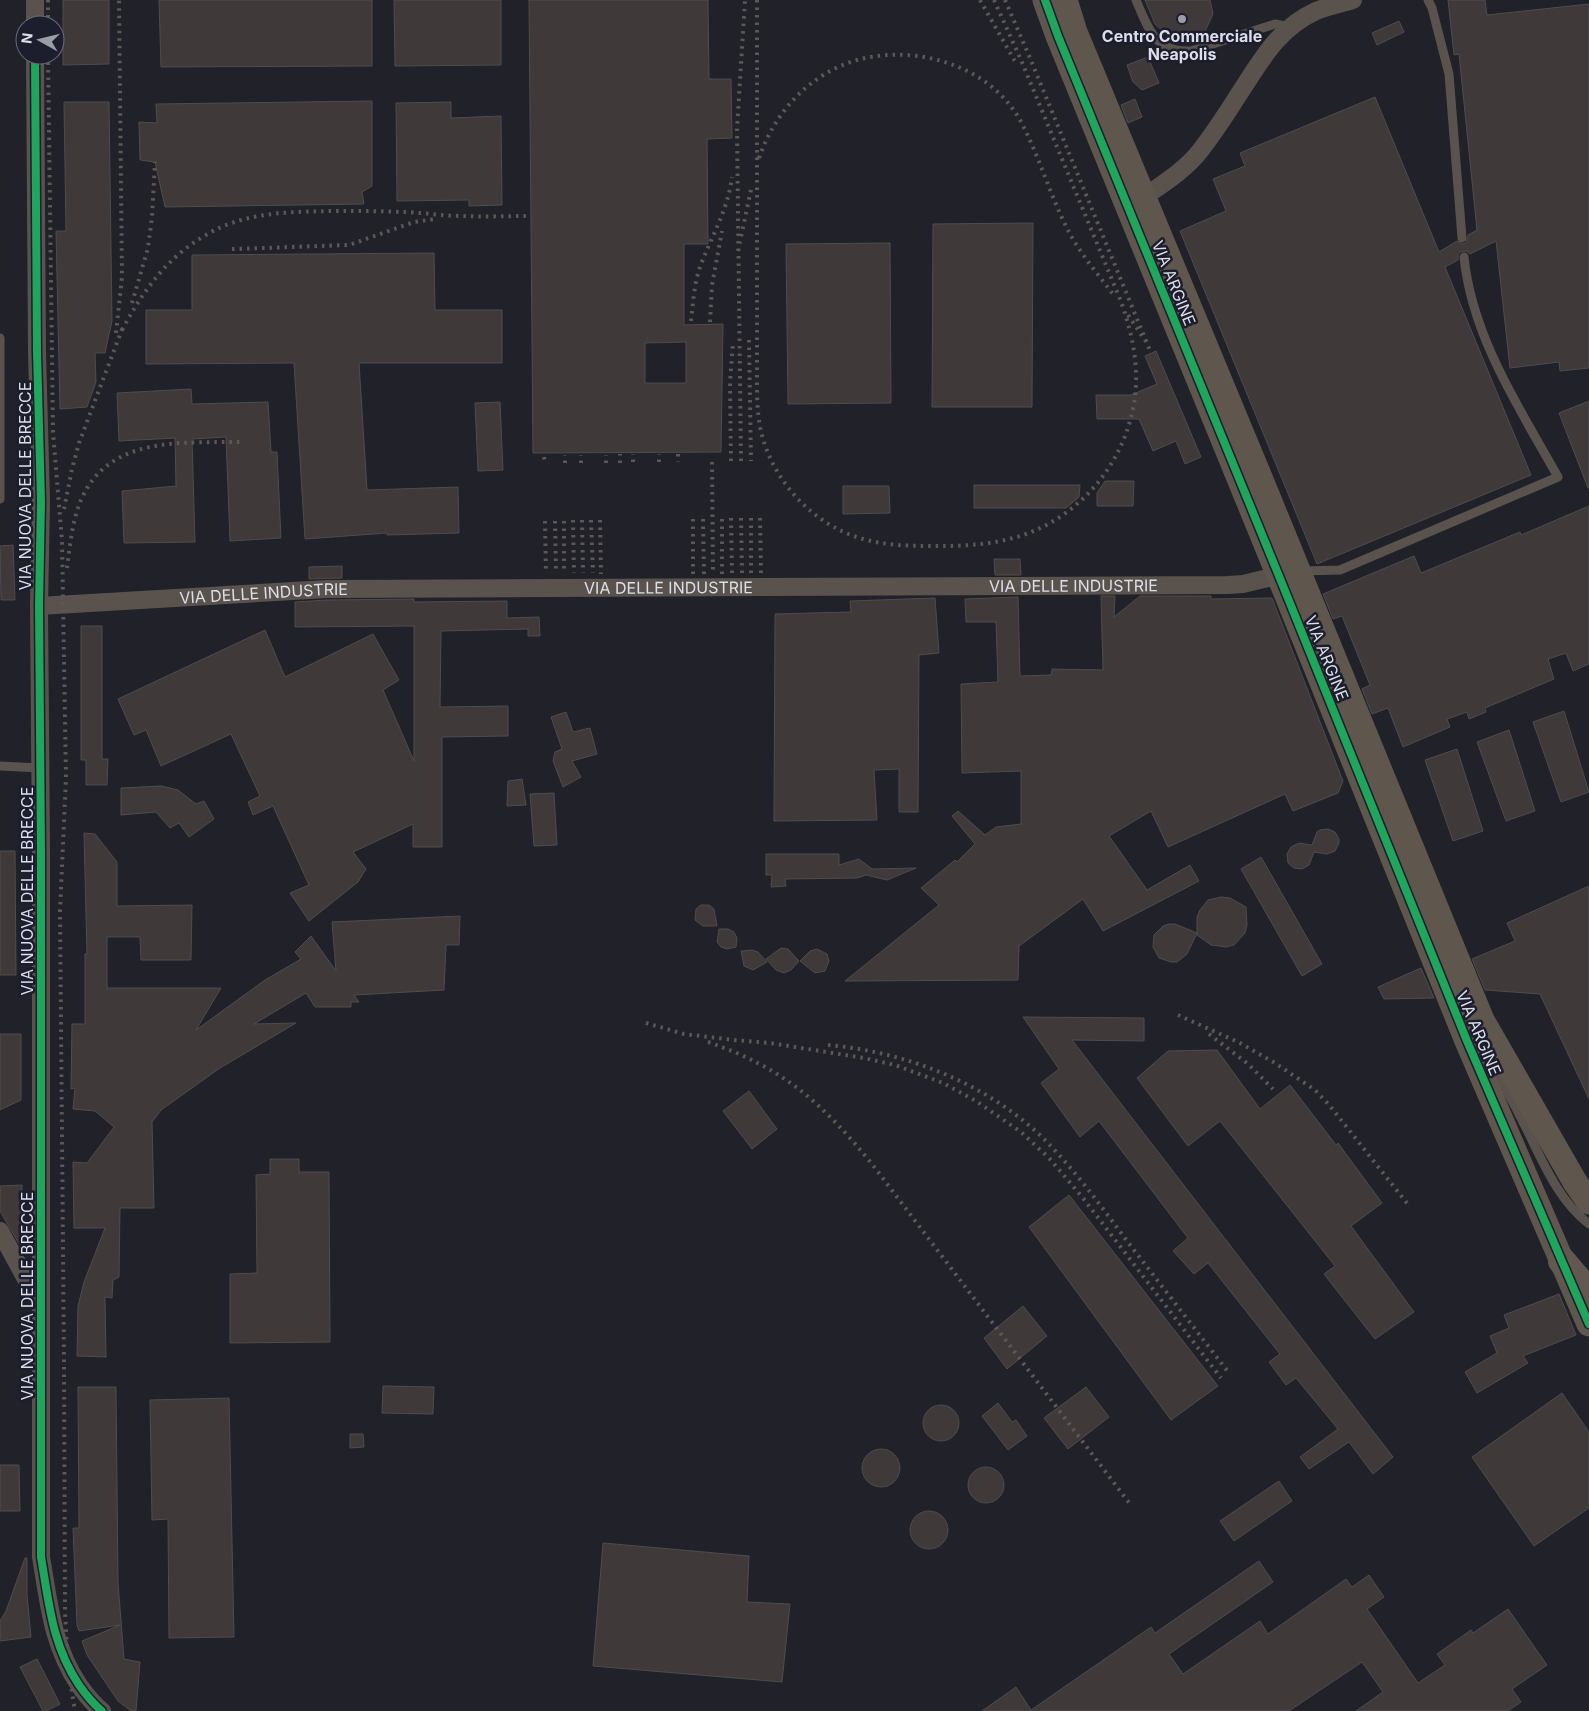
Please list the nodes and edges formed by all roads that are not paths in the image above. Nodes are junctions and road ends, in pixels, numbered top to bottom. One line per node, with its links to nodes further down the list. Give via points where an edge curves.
1 (35, 0): 6 (street)
2 (1136, 0): 7 (lane, via 1146,24 1160,44 1177,52 1191,51 1275,24)
3 (1352, 0): 7 (street, via 1316,11)
4 (1428, 0): 10 (lane, via 1448,74)
5 (1051, 3): 9 (street, VIA ARGINE)
6 (35, 15)
7 (1292, 27): 9 (street, via 1270,46 1200,152 1184,169)
8 (35, 65): 15 (street, VIA NUOVA DELLE BRECCE, via 41,501)
9 (1136, 201): 14 (street, VIA ARGINE)
10 (1462, 238)
11 (1464, 257): 14 (lane, via 1471,299 1499,372 1558,477 1340,570)
12 (0, 338): 13 (lane)
13 (0, 499)
14 (1289, 573): 15 (street, VIA DELLE INDUSTRIE, via 1228,585 327,589); 18 (street, VIA ARGINE); 19 (street, VIA ARGINE, via 1486,1028)
15 (39, 606): 17 (street, VIA NUOVA DELLE BRECCE)
16 (0, 766): 17 (lane)
17 (40, 768): 24 (street, VIA NUOVA DELLE BRECCE)
18 (1460, 1023): 20 (lane, via 1498,1074 1565,1200); 22 (street, VIA ARGINE)
19 (1589, 1202)
20 (1589, 1224)
21 (0, 1231): 24 (street)
22 (1562, 1261): 23 (highway); 25 (street, VIA ARGINE)
23 (1589, 1293)
24 (40, 1305): 26 (street, VIA NUOVA DELLE BRECCE, via 41,1557 55,1634 68,1668 92,1704)
25 (1589, 1324)
26 (102, 1711)

